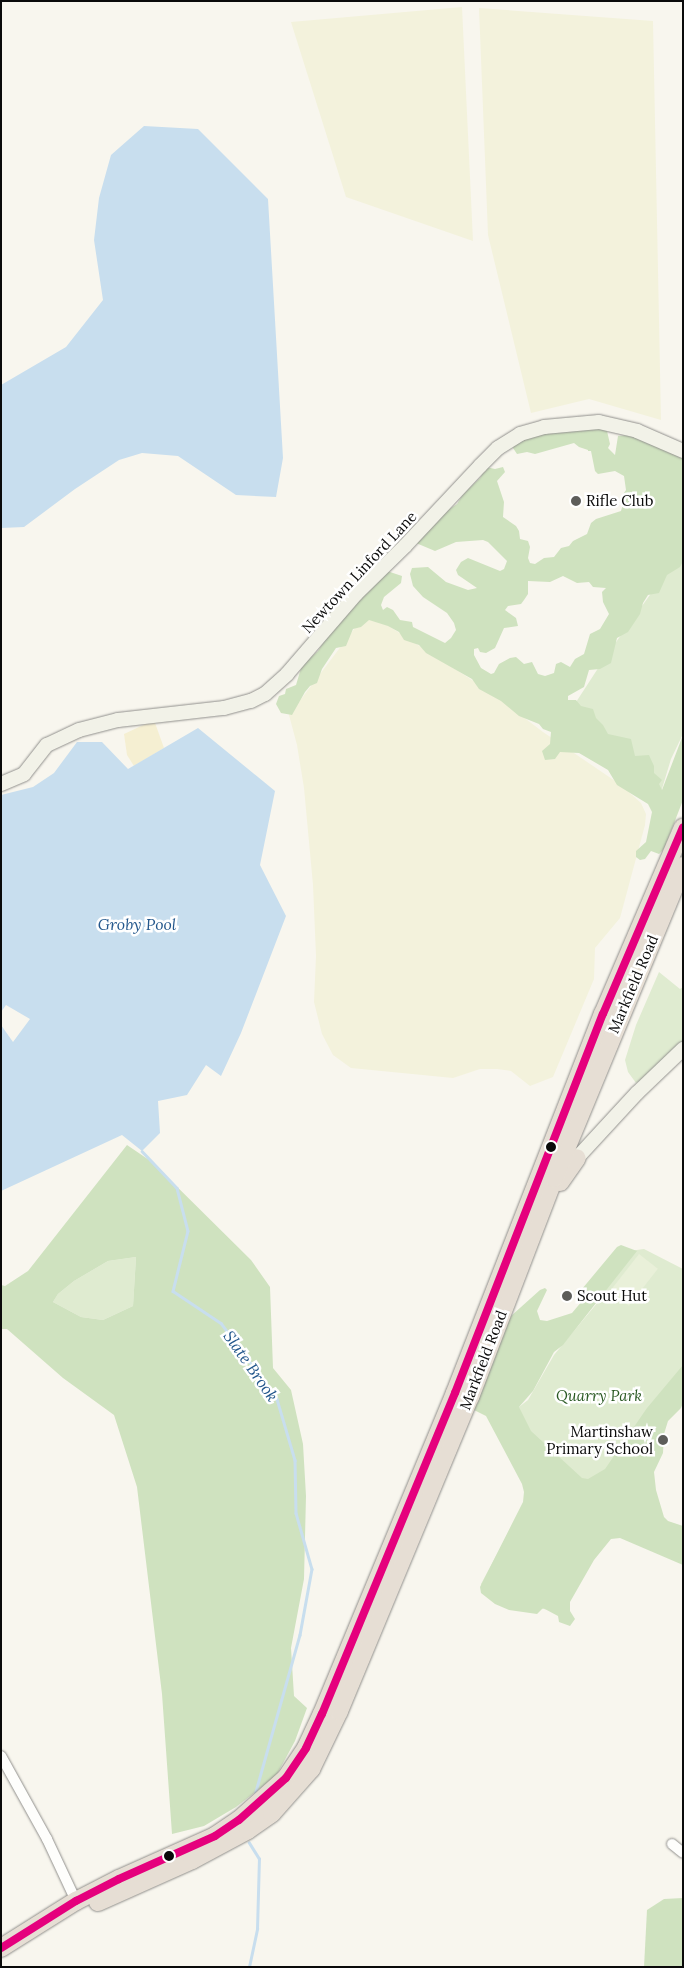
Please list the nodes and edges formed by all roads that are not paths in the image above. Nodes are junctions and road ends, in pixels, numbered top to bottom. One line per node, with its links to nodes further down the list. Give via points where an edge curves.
1 (683, 451): 2 (street, Newtown Linford Lane, via 637,431 599,422 544,427 520,434 498,448 480,466 265,694 224,708 118,720 79,730 47,745 24,774)
2 (1, 784)
3 (683, 827): 11 (highway, Markfield Road, via 603,1014 454,1393 306,1748 286,1778 259,1804 215,1836)
4 (683, 866): 7 (highway, Markfield Road)
5 (683, 1049): 6 (street)
6 (577, 1158): 7 (highway)
7 (532, 1231): 12 (highway, Markfield Road, via 472,1391 322,1747 299,1785 272,1813 248,1830 192,1860 108,1897)
8 (1, 1756): 11 (street)
9 (672, 1844): 10 (street)
10 (683, 1853)
11 (76, 1900): 12 (highway, Markfield Road)
12 (2, 1956)

